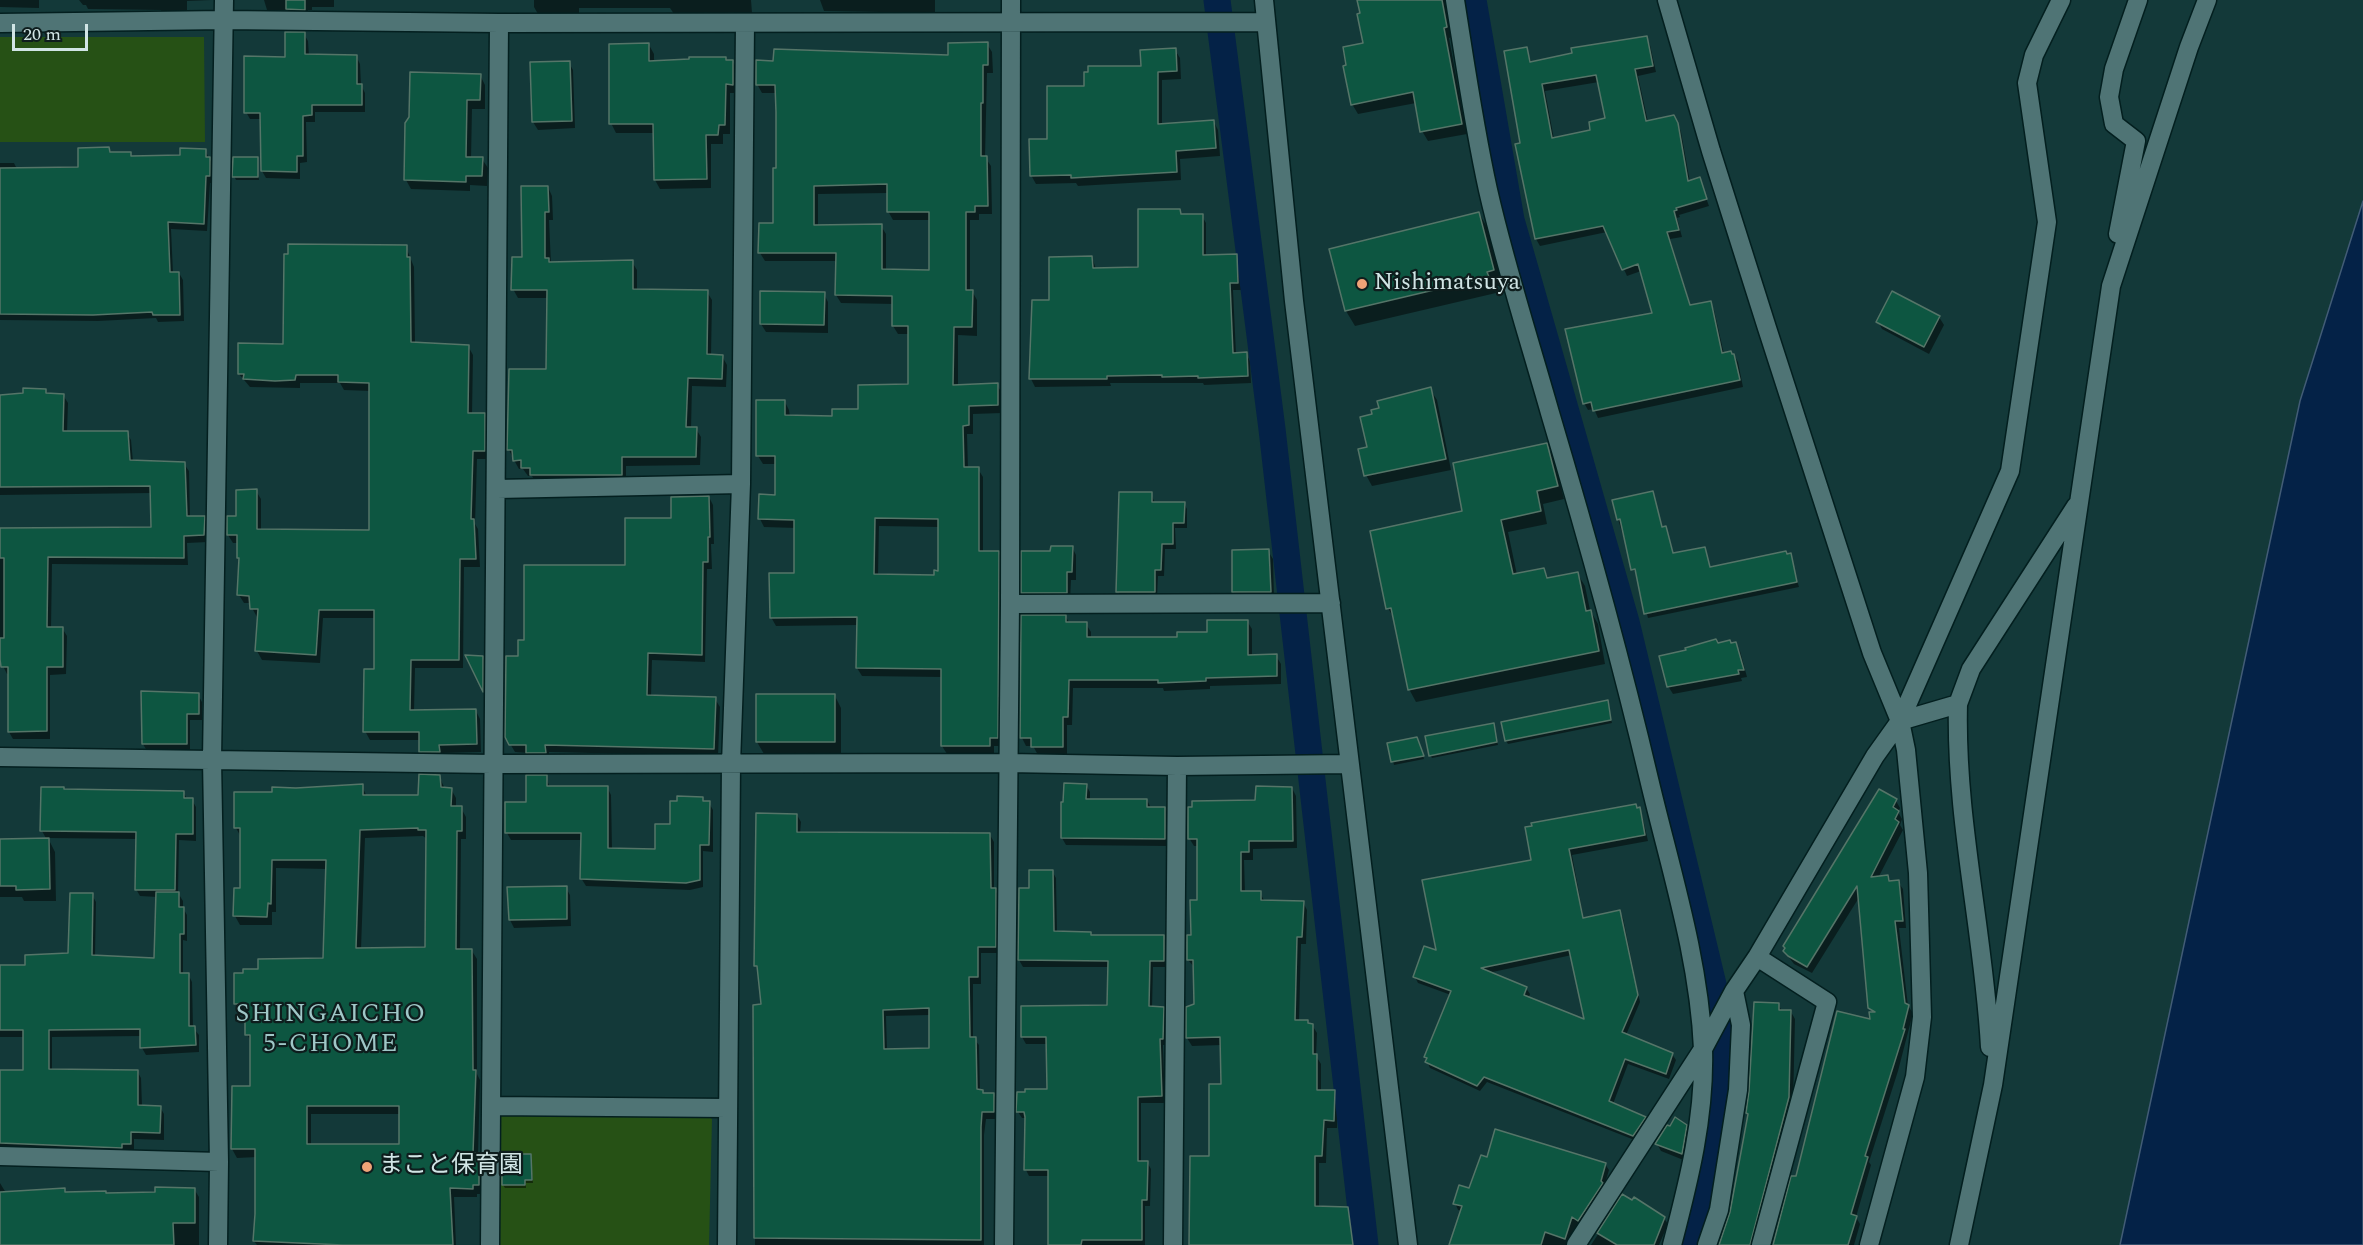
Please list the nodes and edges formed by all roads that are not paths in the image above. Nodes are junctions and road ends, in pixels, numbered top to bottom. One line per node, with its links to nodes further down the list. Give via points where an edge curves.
1 (224, 0): 9 (street)
2 (1011, 0): 10 (street)
3 (1264, 0): 11 (street)
4 (1455, 0): 32 (street, via 1489,191 1613,631 1688,933)
5 (1667, 0): 22 (street, via 1711,151 1872,653)
6 (2061, 0): 22 (street, via 2034,55 2027,83 2047,222 2010,471)
7 (2138, 0): 15 (street, via 2114,69 2109,97 2114,124 2136,141)
8 (2207, 0): 15 (street)
9 (224, 20): 12 (street); 13 (street); 24 (street)
10 (1011, 22): 11 (street); 14 (street); 20 (street)
11 (1265, 22): 19 (street, via 1294,301)
12 (0, 23)
13 (499, 23): 14 (street); 17 (street)
14 (745, 23): 16 (street)
15 (2110, 286): 18 (street)
16 (741, 484): 17 (street); 27 (street)
17 (496, 489): 26 (street)
18 (2080, 499): 21 (street, via 1971,669); 33 (street)
19 (1332, 603): 20 (street); 28 (street)
20 (1010, 604): 25 (street)
21 (1958, 704): 22 (street); 33 (street, via 1962,796 1988,1000)
22 (1900, 721): 30 (street, via 1875,756); 48 (street, via 1918,873 1922,1017 1915,1077)
23 (0, 757): 24 (street)
24 (212, 759): 26 (street); 37 (street)
25 (1008, 763): 27 (street); 29 (street); 41 (street)
26 (492, 764): 27 (street); 34 (street)
27 (731, 764): 35 (street)
28 (1349, 764): 29 (street); 43 (street)
29 (1177, 766): 42 (street)
30 (1757, 957): 31 (street); 47 (street, via 1827,1002)
31 (1730, 998): 32 (street); 46 (street, via 1741,1025 1738,1090 1719,1210)
32 (1706, 1044): 44 (street); 45 (street, via 1693,1167)
33 (1992, 1085): 49 (street)
34 (492, 1106): 35 (street); 39 (street)
35 (727, 1108): 40 (street)
36 (0, 1156): 37 (street)
37 (219, 1162): 38 (street)
38 (218, 1245)
39 (490, 1245)
40 (727, 1245)
41 (1004, 1245)
42 (1173, 1245)
43 (1408, 1245)
44 (1576, 1245)
45 (1672, 1245)
46 (1707, 1245)
47 (1761, 1245)
48 (1869, 1245)
49 (1959, 1245)

